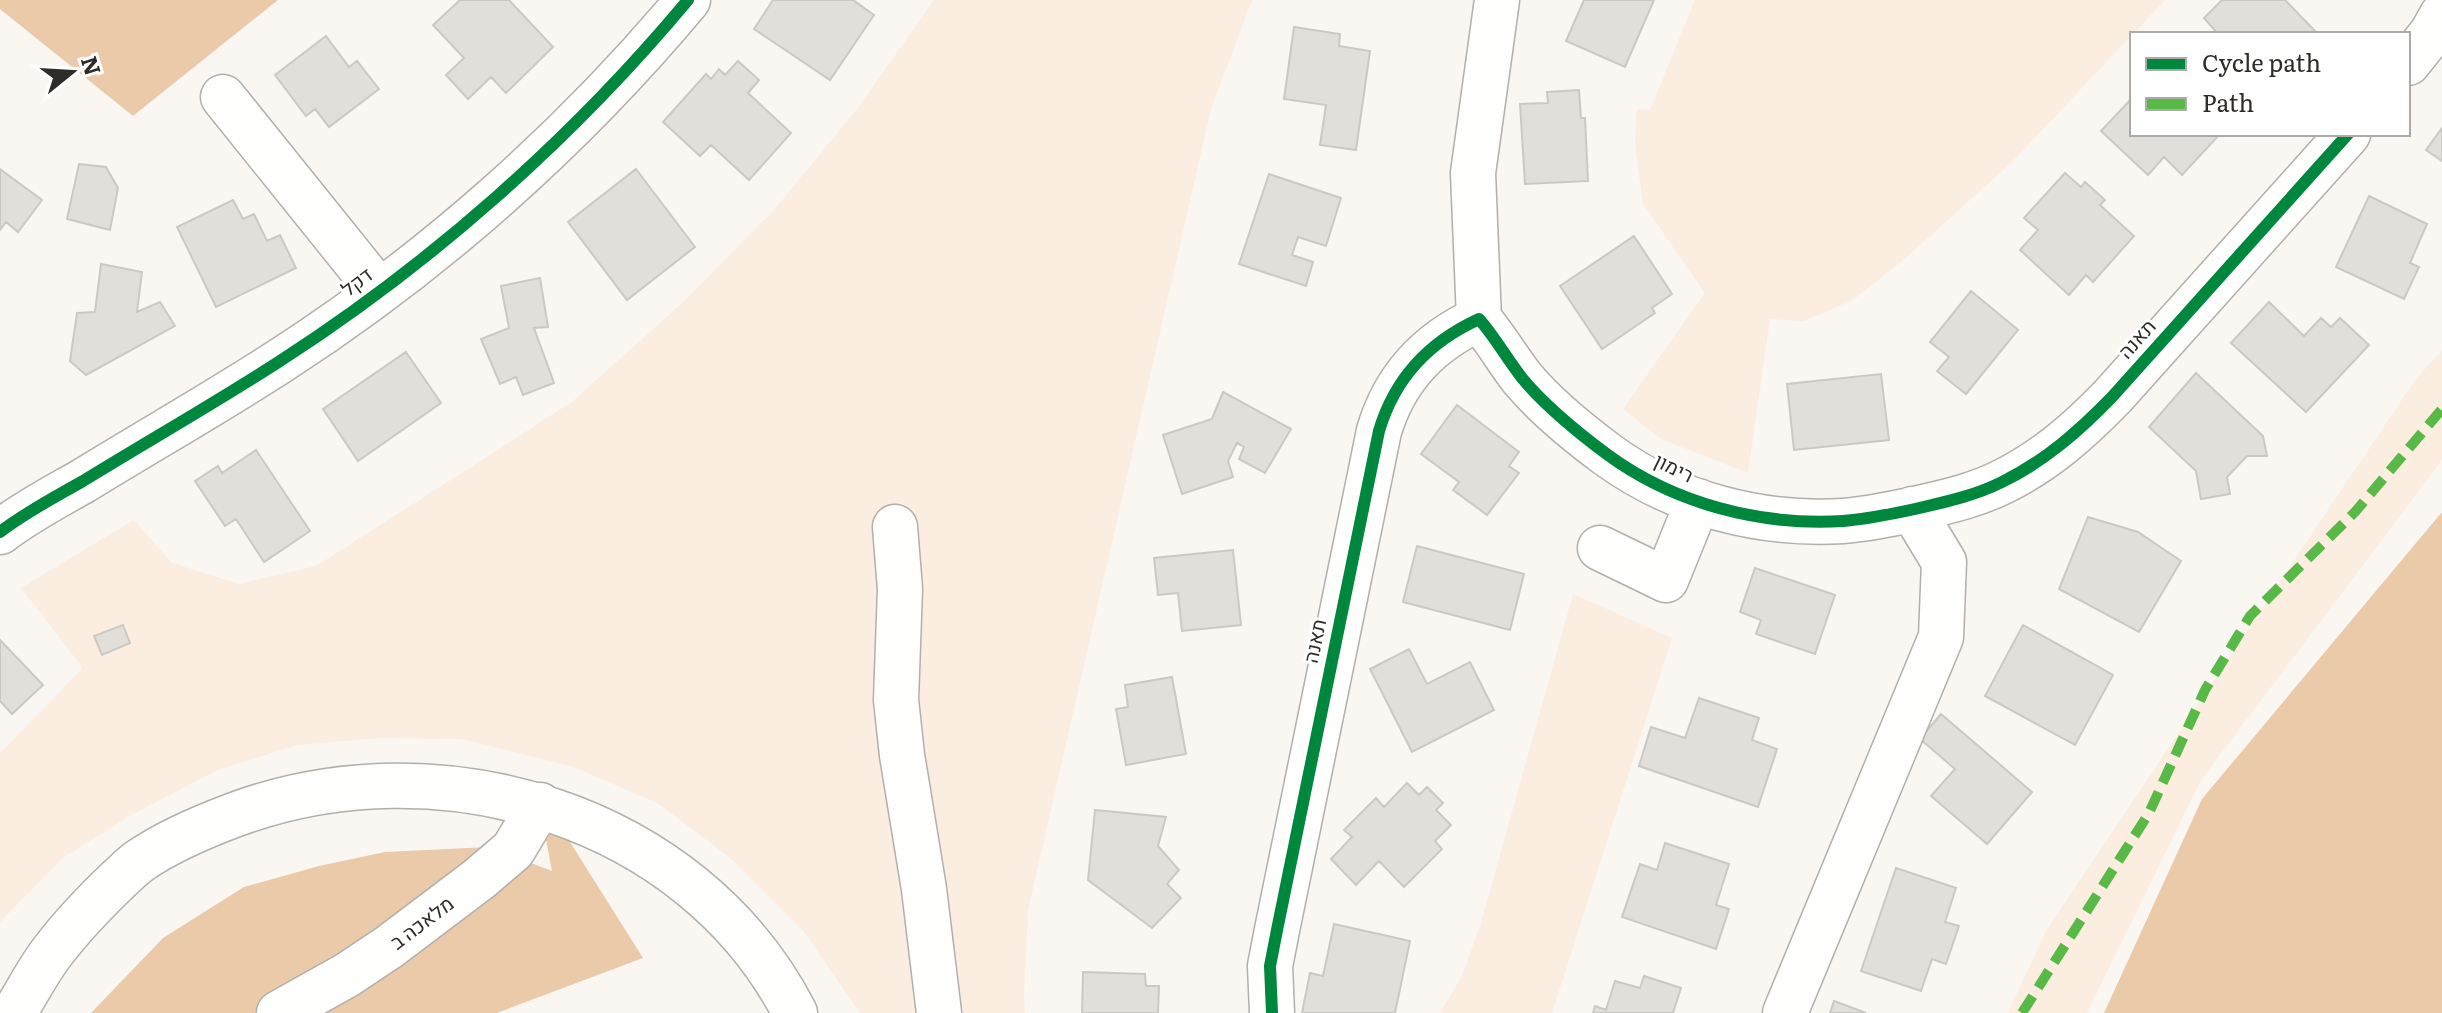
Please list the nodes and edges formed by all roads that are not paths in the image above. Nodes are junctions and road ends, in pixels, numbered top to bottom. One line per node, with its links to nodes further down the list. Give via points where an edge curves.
1 (688, 0): 7 (street, דקל, via 558,139)
2 (1497, 0): 8 (street, via 1473,173)
3 (2442, 15): 4 (street)
4 (2410, 60)
5 (223, 97): 7 (street)
6 (2346, 136): 10 (street, תאנה, via 2078,431 2002,483)
7 (379, 291): 12 (street, דקל, via 281,360)
8 (1479, 319): 9 (street, רימון, via 1523,378 1563,419 1610,457); 19 (street, תאנה, via 1449,334 1409,369 1379,431 1270,966)
9 (1698, 501): 10 (street, רימון, via 1753,516 1799,521 1844,521); 13 (street, via 1666,580)
10 (1912, 509): 20 (street, via 1944,562 1941,637)
11 (895, 527): 18 (street, via 900,589 896,700)
12 (0, 532)
13 (1600, 548)
14 (540, 805): 15 (street, via 470,789 401,784 278,800 200,827 140,860 96,901 51,953); 16 (street, מלאכה ב, via 513,850 479,879 379,954); 17 (street, via 603,830 712,904 751,944)
15 (14, 1013)
16 (279, 1013)
17 (795, 1013)
18 (939, 1013)
19 (1272, 1013)
20 (1785, 1013)

